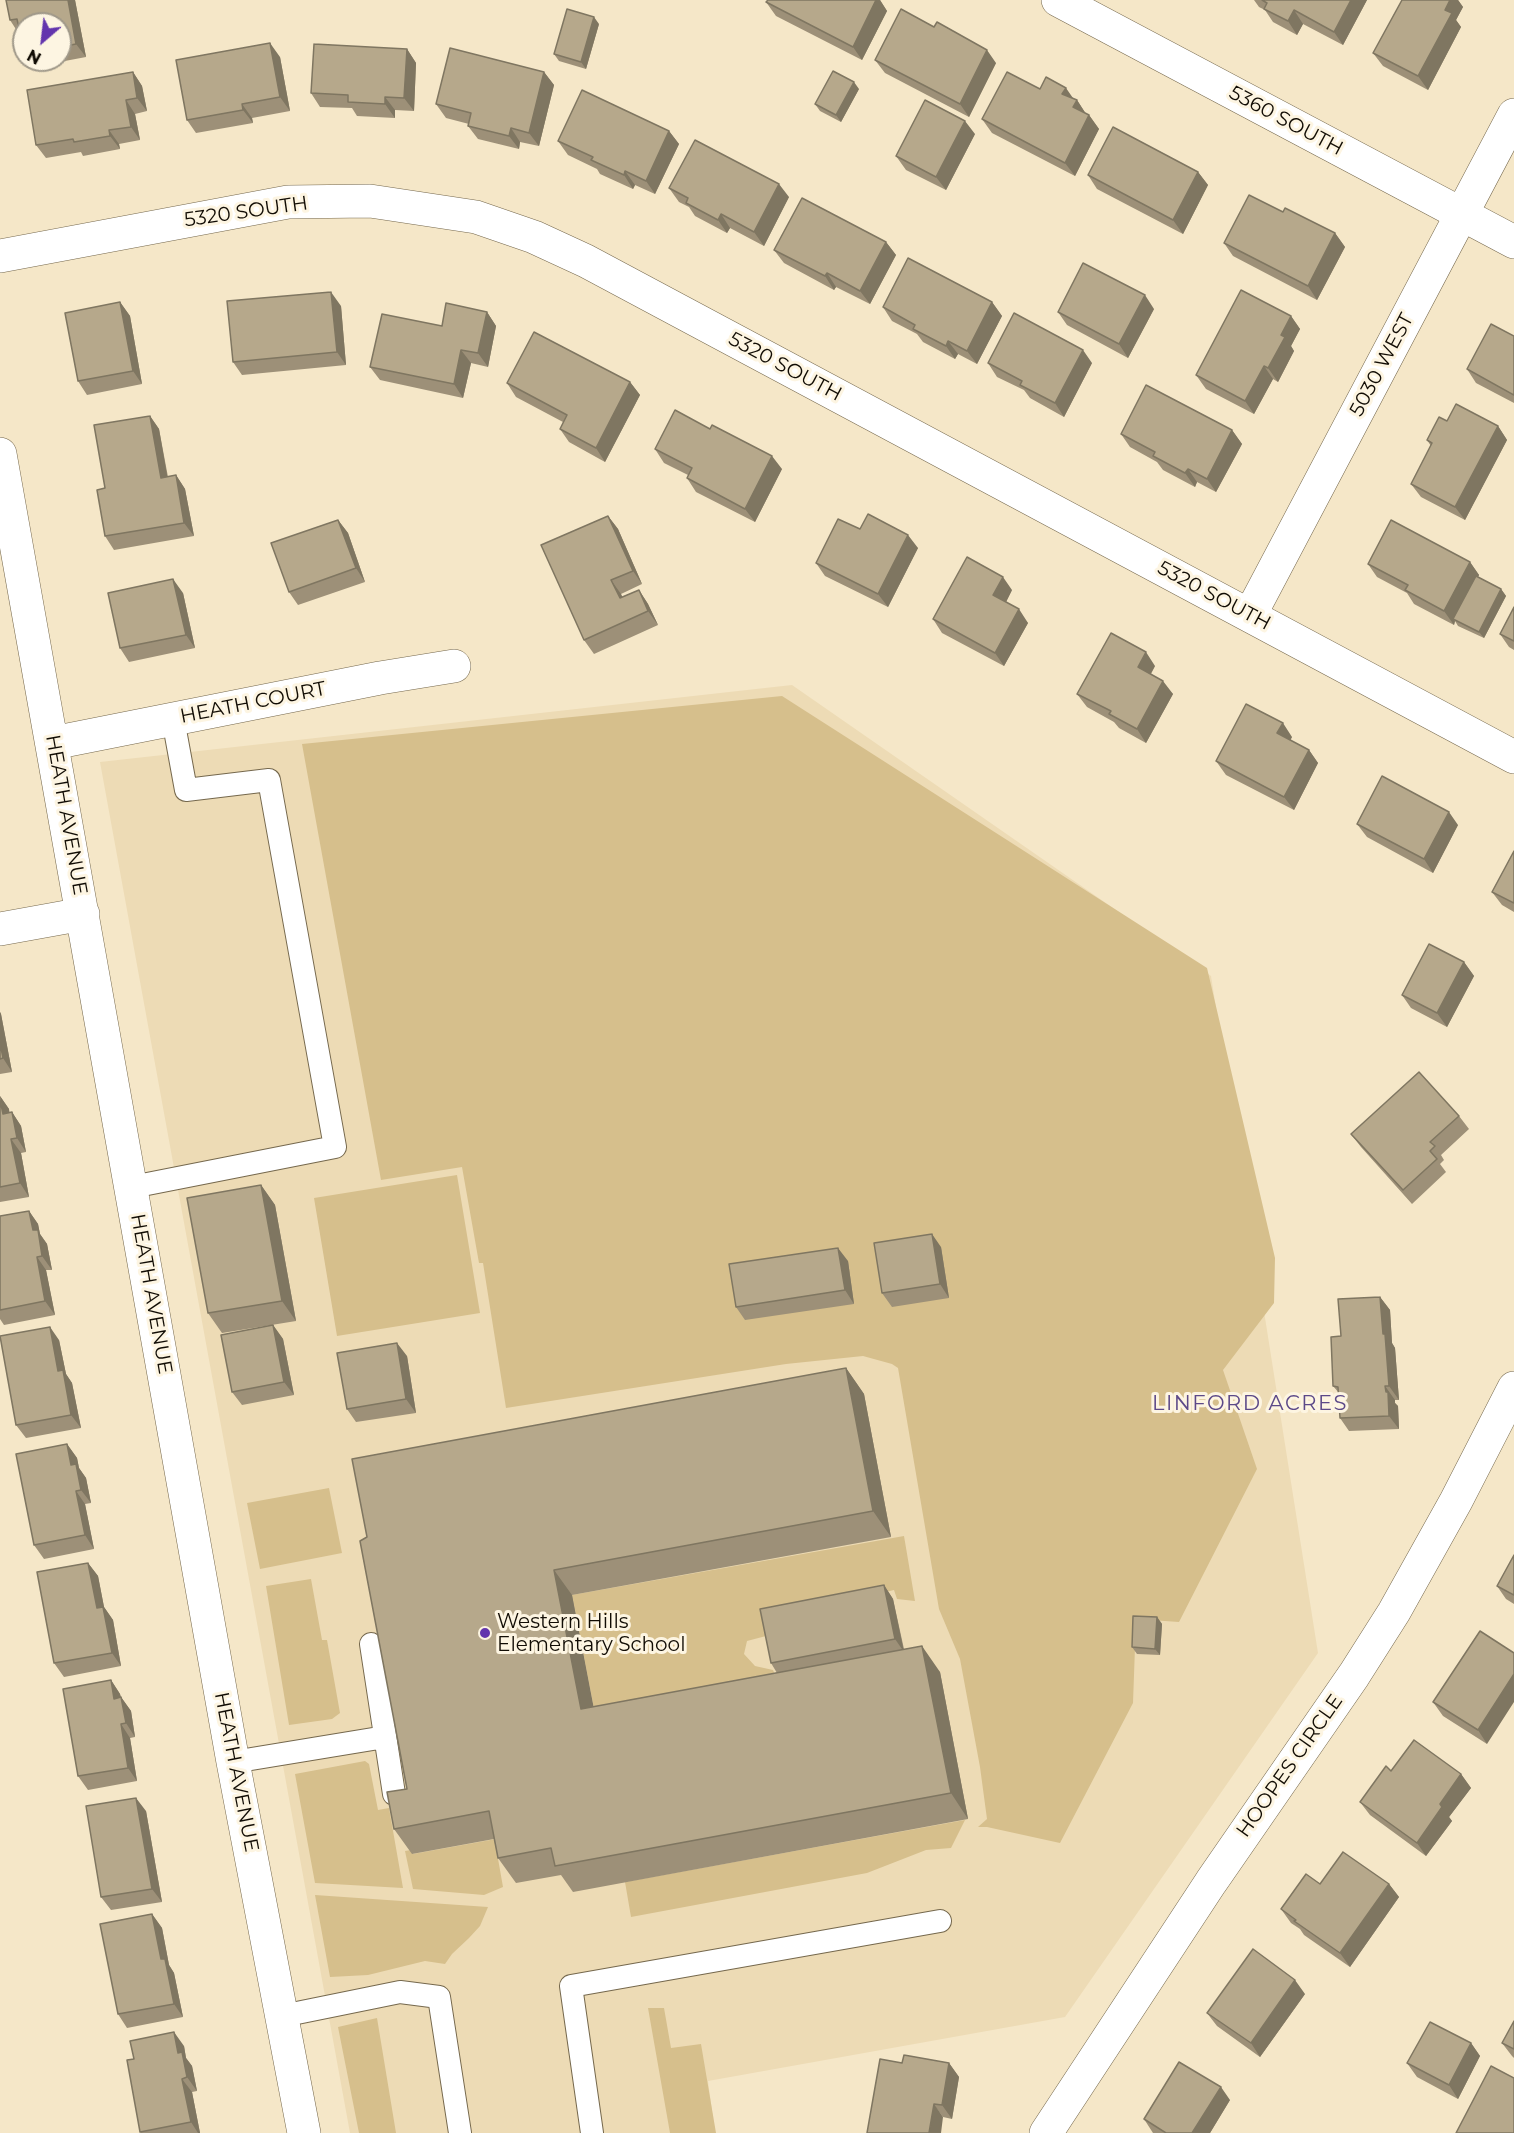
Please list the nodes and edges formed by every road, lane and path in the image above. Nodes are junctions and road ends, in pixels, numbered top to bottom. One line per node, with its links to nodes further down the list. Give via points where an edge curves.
1 (1058, 0): 3 (street, 5360 SOUTH)
2 (1514, 115): 3 (street, 5030 WEST)
3 (1461, 214): 4 (street, 5360 SOUTH); 7 (street, 5030 WEST)
4 (1514, 242)
5 (0, 256): 7 (street, 5320 SOUTH, via 288,202 370,201 476,218 534,237 586,261)
6 (0, 454): 10 (street, HEATH AVENUE)
7 (1250, 615): 11 (street, 5320 SOUTH)
8 (454, 666): 9 (street, HEATH COURT)
9 (173, 719): 10 (street, HEATH COURT); 14 (lane, via 186,790 269,780 335,1147)
10 (53, 743): 12 (street, HEATH AVENUE)
11 (1514, 757)
12 (83, 914): 13 (street); 14 (street, HEATH AVENUE)
13 (0, 929)
14 (132, 1187): 18 (street, HEATH AVENUE)
15 (1514, 1388): 25 (street, HOOPES CIRCLE, via 1394,1612)
16 (371, 1644): 17 (lane)
17 (385, 1737): 18 (lane); 19 (lane)
18 (233, 1762): 21 (street, HEATH AVENUE)
19 (394, 1794)
20 (940, 1921): 24 (lane, via 571,1986)
21 (282, 2016): 22 (street, HEATH AVENUE); 23 (lane, via 400,1992 439,1997)
22 (304, 2133)
23 (460, 2133)
24 (592, 2133)
25 (1046, 2133)

